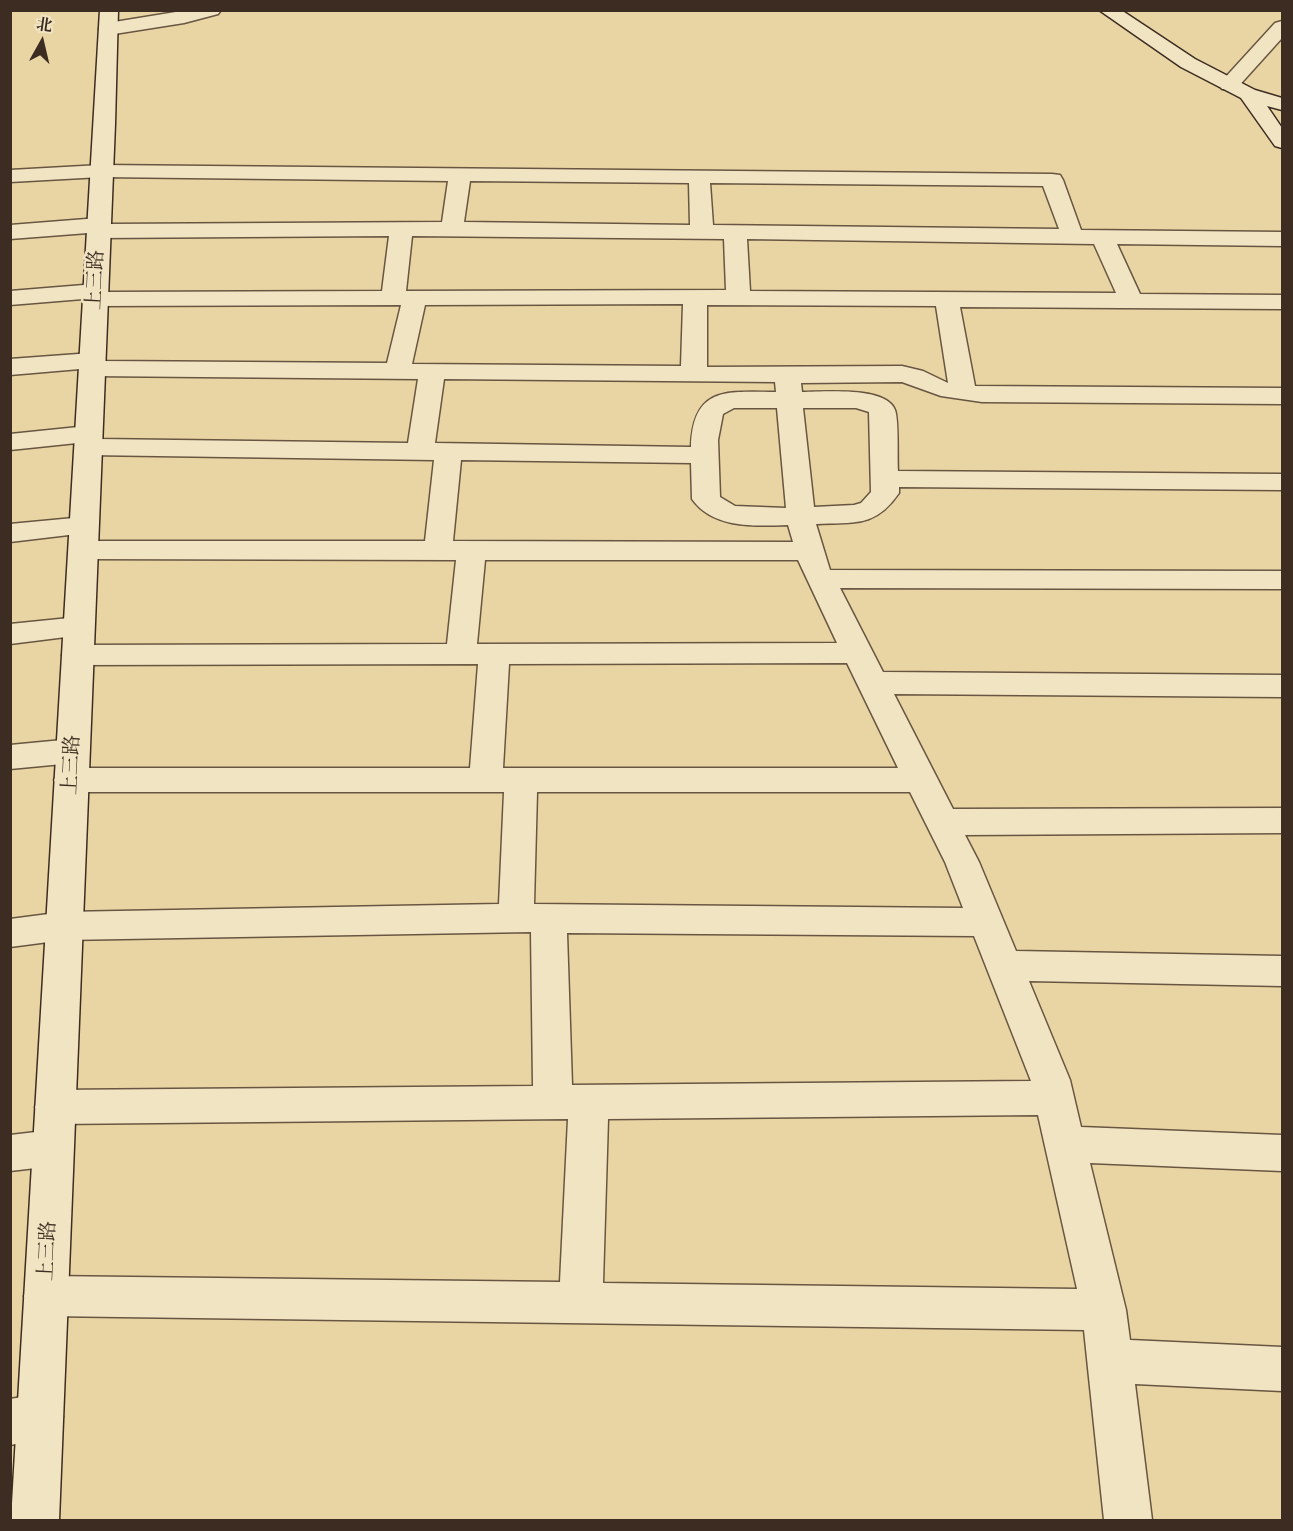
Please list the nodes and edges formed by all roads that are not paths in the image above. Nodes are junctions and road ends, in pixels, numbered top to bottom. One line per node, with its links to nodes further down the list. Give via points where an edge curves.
1 (212, 10): 3 (street, via 184,17)
2 (1108, 10): 5 (street)
3 (109, 20): 9 (street, 上三路)
4 (1282, 27): 5 (street)
5 (1229, 85): 6 (street)
6 (1248, 94): 7 (street); 8 (street)
7 (1282, 104)
8 (1282, 142)
9 (101, 171): 10 (street); 11 (street); 13 (street, 上三路)
10 (460, 173): 12 (street); 14 (street)
11 (10, 176)
12 (699, 176): 17 (street); 19 (street, via 1052,180)
13 (99, 228): 15 (street); 16 (street); 22 (street, 上三路)
14 (452, 229): 15 (street); 17 (street)
15 (401, 230): 24 (street)
16 (10, 232)
17 (702, 233): 18 (street)
18 (735, 233): 19 (street); 26 (street)
19 (1073, 238): 20 (street)
20 (1103, 238): 21 (street); 28 (street)
21 (1282, 239)
22 (95, 295): 23 (street); 24 (street); 30 (street, 上三路)
23 (10, 298)
24 (404, 298): 25 (street); 32 (street)
25 (695, 298): 26 (street); 34 (street)
26 (738, 298): 27 (street)
27 (946, 300): 28 (street); 36 (street)
28 (1131, 301): 29 (street)
29 (1282, 302)
30 (92, 365): 31 (street); 32 (street); 38 (street, 上三路)
31 (10, 367)
32 (398, 371): 33 (street)
33 (432, 372): 34 (street); 40 (street)
34 (694, 374): 35 (street)
35 (789, 387): 36 (street, via 902,374 916,375 932,385); 42 (street, via 718,405 709,414); 43 (street, via 856,399 882,410); 45 (street)
36 (963, 393): 37 (street)
37 (1282, 396)
38 (88, 441): 39 (street); 40 (street); 47 (street, 上三路)
39 (10, 442)
40 (420, 452): 41 (street)
41 (448, 452): 42 (street); 48 (street)
42 (704, 455): 45 (street, via 706,499 716,509 752,516)
43 (885, 479): 44 (street); 45 (street, via 885,493 871,509)
44 (1282, 482)
45 (801, 515): 50 (street)
46 (10, 533): 47 (street)
47 (83, 538): 48 (street); 53 (street, 上三路)
48 (438, 550): 49 (street)
49 (471, 550): 50 (street); 54 (street)
50 (814, 565): 51 (street); 56 (street)
51 (1282, 580)
52 (10, 634): 53 (street)
53 (78, 641): 54 (street); 59 (street, 上三路)
54 (461, 654): 55 (street)
55 (494, 654): 56 (street); 60 (street)
56 (864, 668): 57 (street); 62 (street)
57 (1282, 686)
58 (10, 757): 59 (street)
59 (72, 765): 60 (street); 67 (street, 上三路)
60 (486, 780): 61 (street)
61 (521, 780): 62 (street); 65 (street)
62 (920, 780): 64 (street)
63 (1282, 820): 64 (street)
64 (942, 822): 66 (street)
65 (532, 918): 66 (street); 67 (street); 72 (street)
66 (986, 922): 69 (street)
67 (64, 926): 68 (street); 73 (street, 上三路)
68 (10, 933)
69 (1004, 966): 70 (street); 71 (street)
70 (1282, 971)
71 (1054, 1098): 72 (street); 74 (street)
72 (571, 1102): 73 (street); 79 (street)
73 (55, 1107): 75 (street, 上三路)
74 (1065, 1144): 77 (street); 80 (street)
75 (53, 1148): 76 (street); 78 (street, 上三路)
76 (10, 1153)
77 (1282, 1153)
78 (46, 1296): 79 (street); 83 (street, 上三路)
79 (581, 1304): 80 (street)
80 (1104, 1310): 81 (street)
81 (1110, 1361): 82 (street); 85 (street)
82 (1282, 1369)
83 (25, 1419): 84 (street, 上三路)
84 (35, 1521)
85 (1128, 1521)

